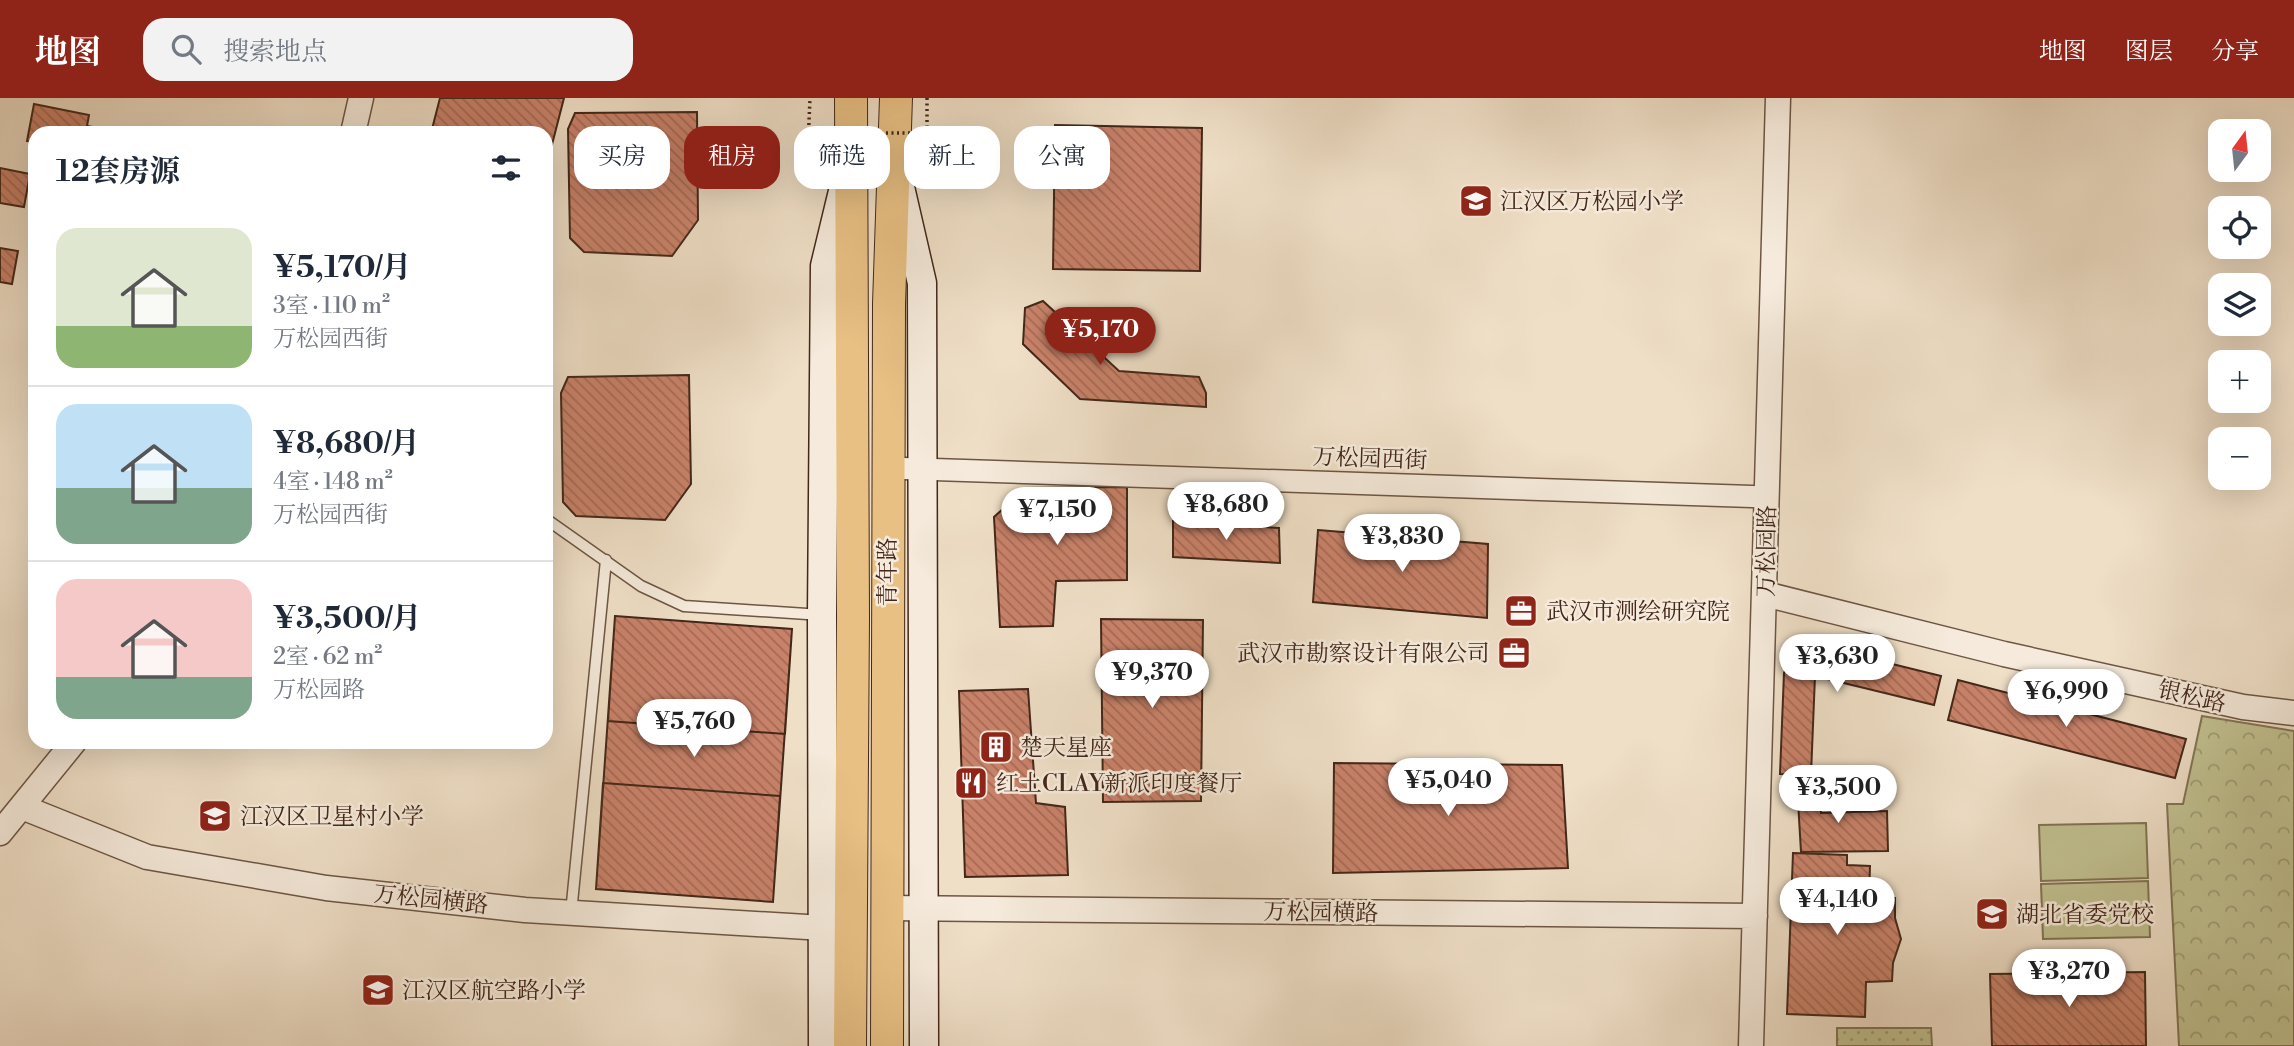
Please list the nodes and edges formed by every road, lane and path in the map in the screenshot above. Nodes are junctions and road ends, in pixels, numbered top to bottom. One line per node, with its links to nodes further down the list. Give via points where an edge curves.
1 (361, 98): 7 (street)
2 (810, 98): 8 (path)
3 (896, 98): 11 (main road, 青年路)
4 (927, 98): 10 (path)
5 (1778, 98): 16 (street, 万松园路)
6 (851, 101): 9 (main road, 青年路)
7 (355, 126)
8 (809, 126)
9 (851, 126)
10 (927, 126)
11 (894, 162): 14 (main road, 青年路); 15 (main road, via 922,284)
12 (843, 189): 22 (main road, via 825,265)
13 (851, 189): 19 (main road, 青年路)
14 (888, 468): 15 (street, 万松园西街); 20 (main road, 青年路)
15 (921, 469): 16 (street, 万松园西街); 26 (main road)
16 (1767, 497): 21 (street, 万松园路)
17 (553, 524): 18 (lane)
18 (606, 560): 22 (lane, via 641,586 684,606); 31 (lane)
19 (853, 581): 25 (main road); 33 (main road, 青年路)
20 (887, 581): 26 (main road); 29 (main road, 青年路)
21 (1765, 594): 23 (street, 银松路, via 2004,654 2244,707); 32 (street, 万松园路)
22 (822, 615): 25 (main road)
23 (2294, 713)
24 (68, 749): 27 (street)
25 (823, 785): 33 (main road)
26 (922, 787): 30 (main road)
27 (22, 807): 28 (street); 31 (street, 万松园横路, via 147,857 326,888)
28 (0, 833)
29 (887, 908): 30 (street, 万松园横路); 36 (main road, 青年路)
30 (923, 908): 32 (street, 万松园横路); 37 (main road)
31 (571, 913): 33 (street, 万松园横路)
32 (1755, 916): 38 (street, 万松园路)
33 (837, 929): 34 (main road); 35 (main road, 青年路)
34 (823, 1046)
35 (850, 1046)
36 (887, 1046)
37 (924, 1046)
38 (1751, 1046)

